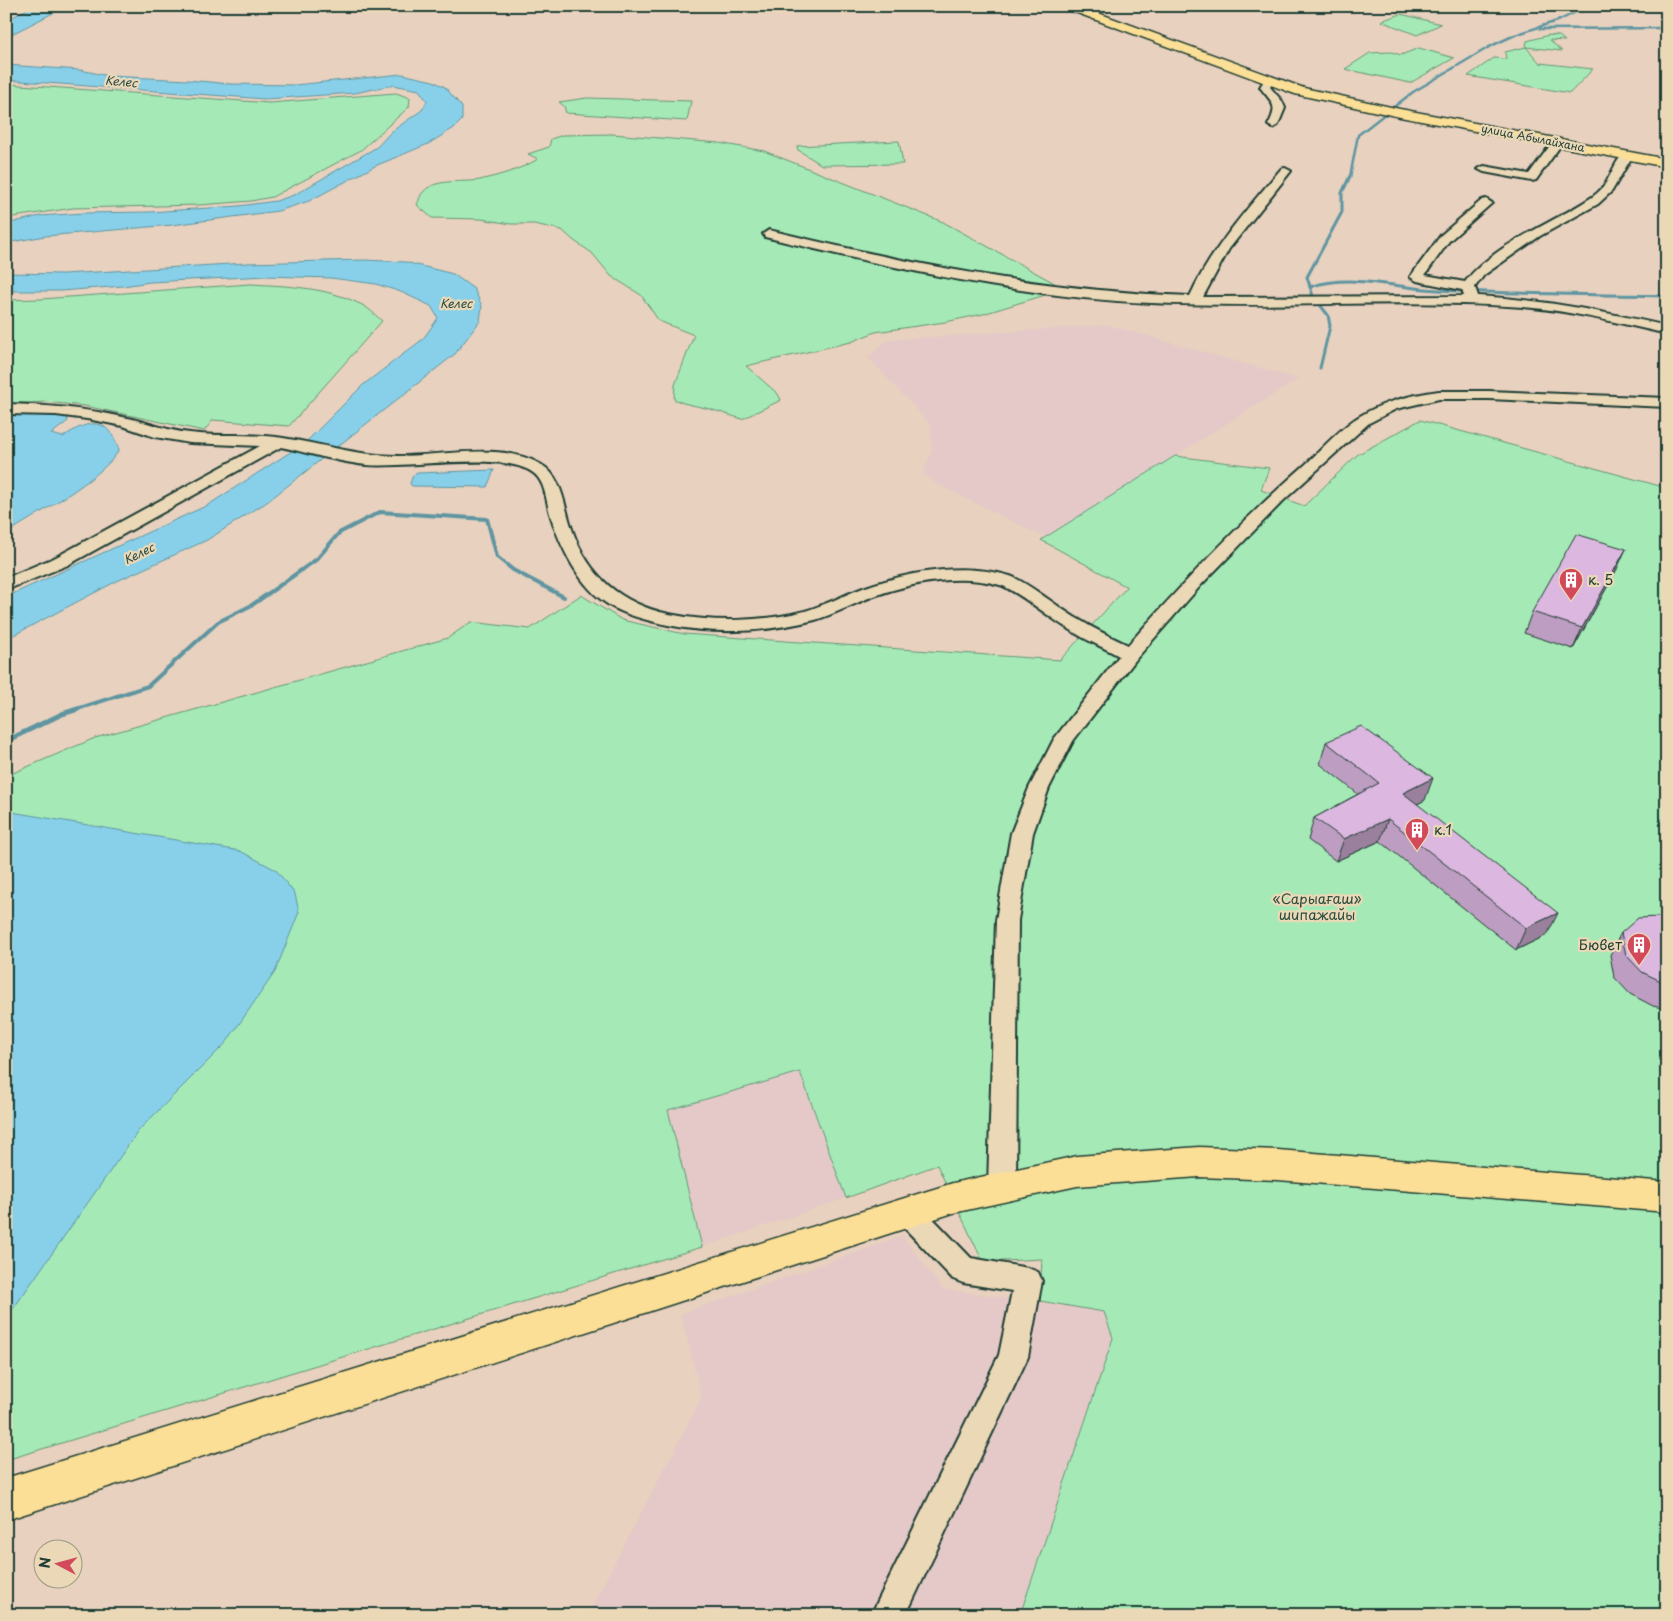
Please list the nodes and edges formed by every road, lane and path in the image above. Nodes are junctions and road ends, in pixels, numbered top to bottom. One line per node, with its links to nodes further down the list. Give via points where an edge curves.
1 (1068, 6): 2 (main road, улица Абылайхана)
2 (1269, 81): 3 (street, via 1265,87 1281,111); 4 (main road, улица Абылайхана, via 1400,113)
3 (1274, 125)
4 (1558, 142): 5 (main road, улица Абылайхана); 7 (street, via 1532,178)
5 (1627, 155): 6 (main road, улица Абылайхана); 11 (street, via 1608,189 1594,201 1536,233 1479,272)
6 (1667, 163)
7 (1484, 169)
8 (1285, 171): 12 (street, via 1234,234 1206,275)
9 (1486, 203): 11 (street, via 1445,238 1417,277)
10 (769, 234): 12 (street, via 844,253 986,279 1088,293)
11 (1470, 294): 12 (street, via 1295,302); 13 (street, via 1563,307)
12 (1195, 300)
13 (1667, 330)
14 (1667, 403): 18 (street, via 1489,394 1415,399 1391,406 1364,420 1278,497 1196,580)
15 (6, 409): 16 (street, via 87,414 190,438)
16 (280, 442): 17 (street, via 62,561); 18 (street, via 354,459 495,457 532,464 549,480 564,532 594,583 615,600 668,620 728,626 771,623 811,615 872,591 925,576 972,576 1008,581 1074,625)
17 (6, 585)
18 (1130, 654): 19 (street, via 1064,739 1039,788 1022,833 1007,920)
19 (1002, 1186): 20 (main road, via 1077,1171 1199,1162 1278,1165); 21 (main road)
20 (1667, 1197)
21 (908, 1212): 22 (main road); 23 (street, via 963,1270 1028,1281 1013,1357)
22 (6, 1499)
23 (888, 1615)

